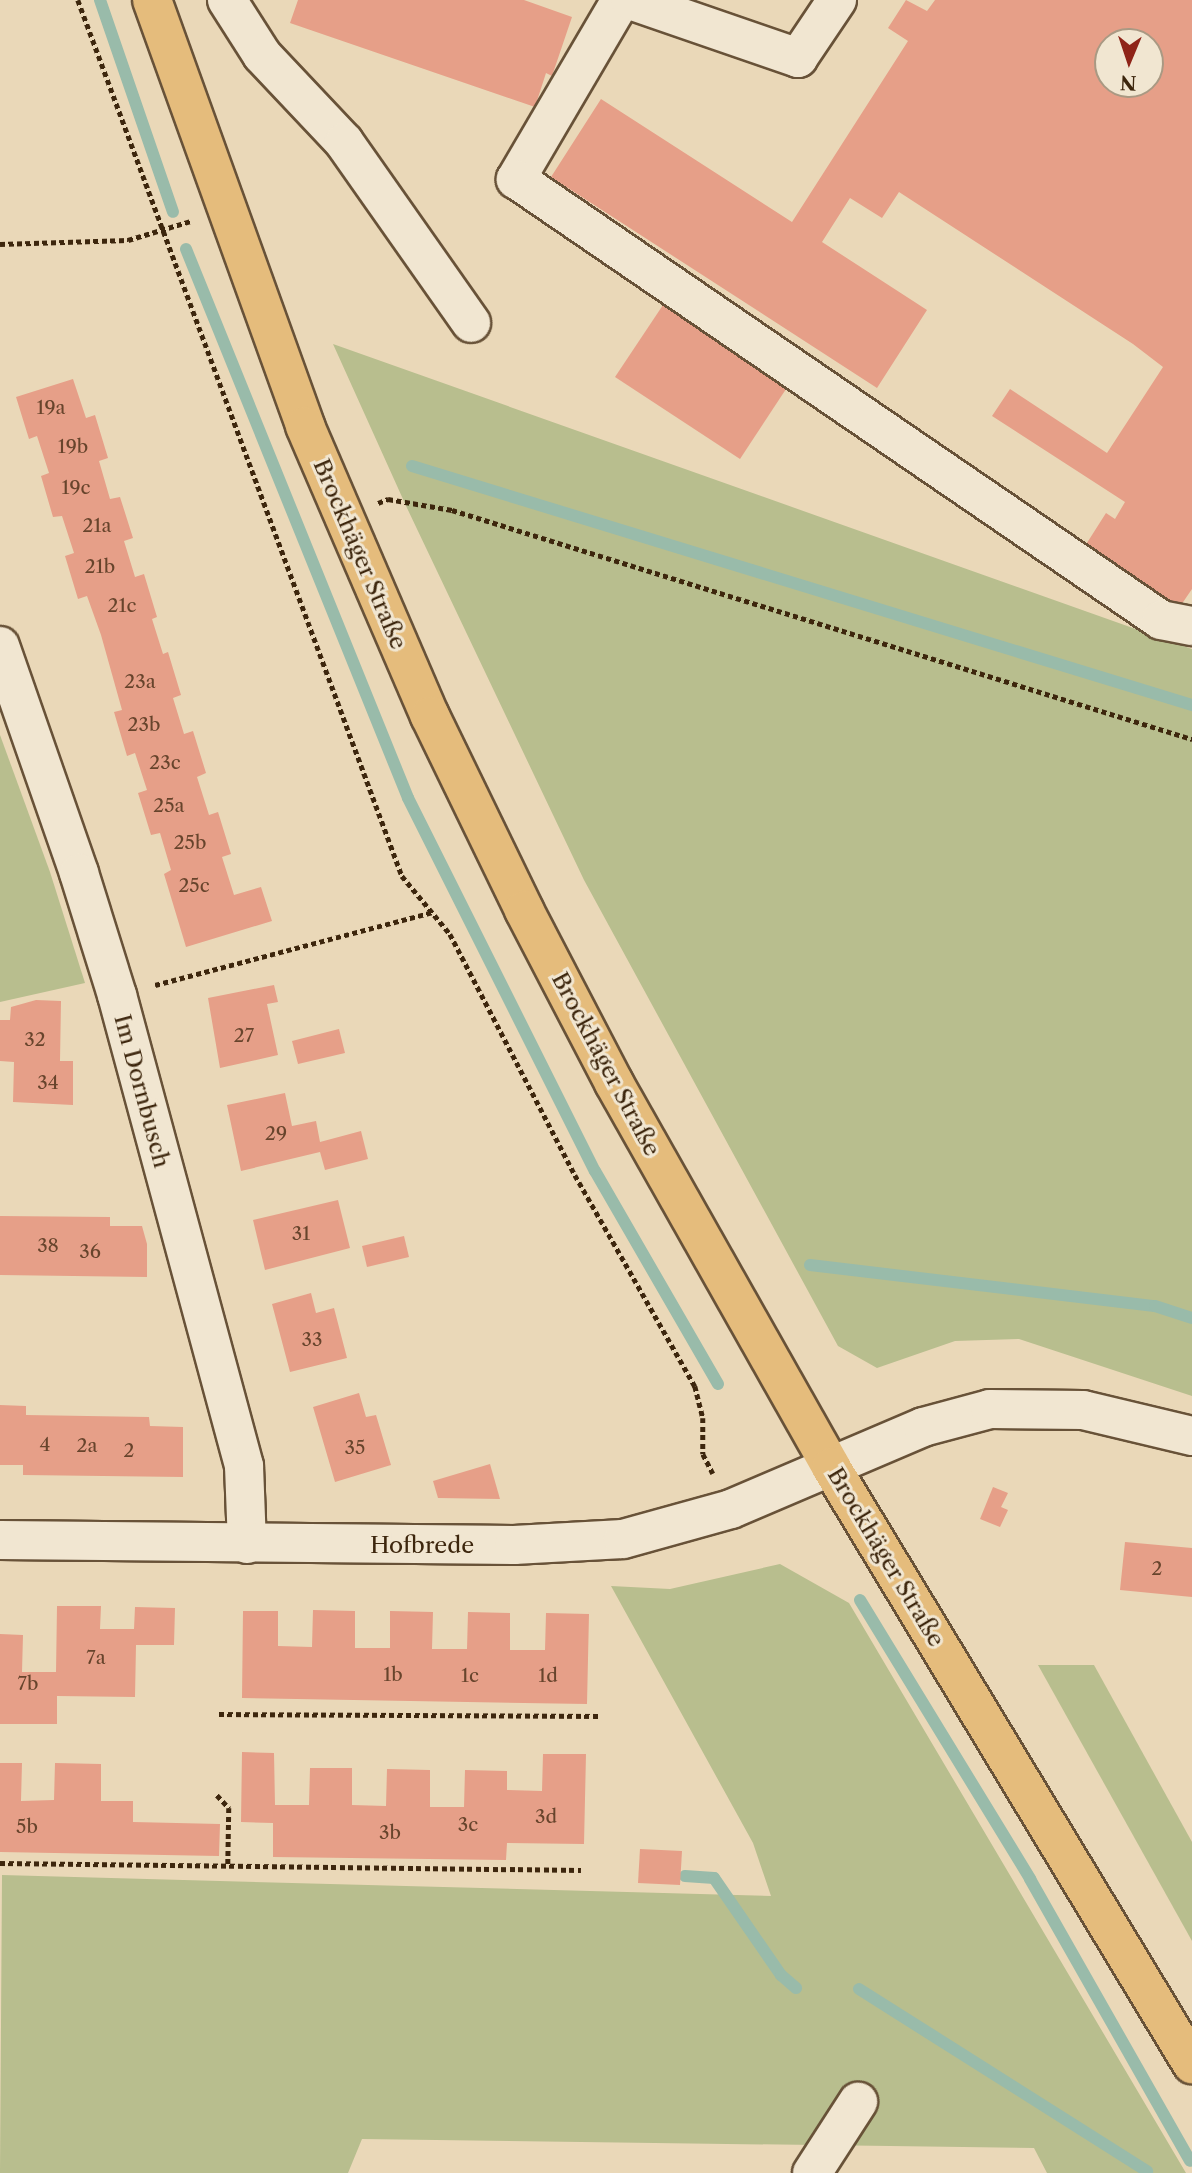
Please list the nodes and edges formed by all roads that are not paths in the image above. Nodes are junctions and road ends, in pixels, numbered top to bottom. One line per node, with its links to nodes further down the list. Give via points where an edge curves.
1 (152, 0): 10 (main road, Brockhäger Straße, via 305,426 430,716 614,1083)
2 (227, 0): 6 (street, via 262,55 344,142)
3 (621, 0): 7 (street, via 516,179 1161,620)
4 (630, 0): 5 (street, via 798,58)
5 (837, 0)
6 (471, 323)
7 (1192, 626)
8 (0, 646): 12 (street, Im Dornbusch, via 117,995 244,1466)
9 (1192, 1436): 10 (street, Hofbrede, via 1083,1410 990,1409 923,1427)
10 (831, 1467): 12 (street, Hofbrede, via 731,1509 623,1539 514,1545); 13 (main road, Brockhäger Straße)
11 (0, 1541): 12 (street, Hofbrede)
12 (247, 1544)
13 (1192, 2064)
14 (858, 2102): 15 (street)
15 (812, 2173)

